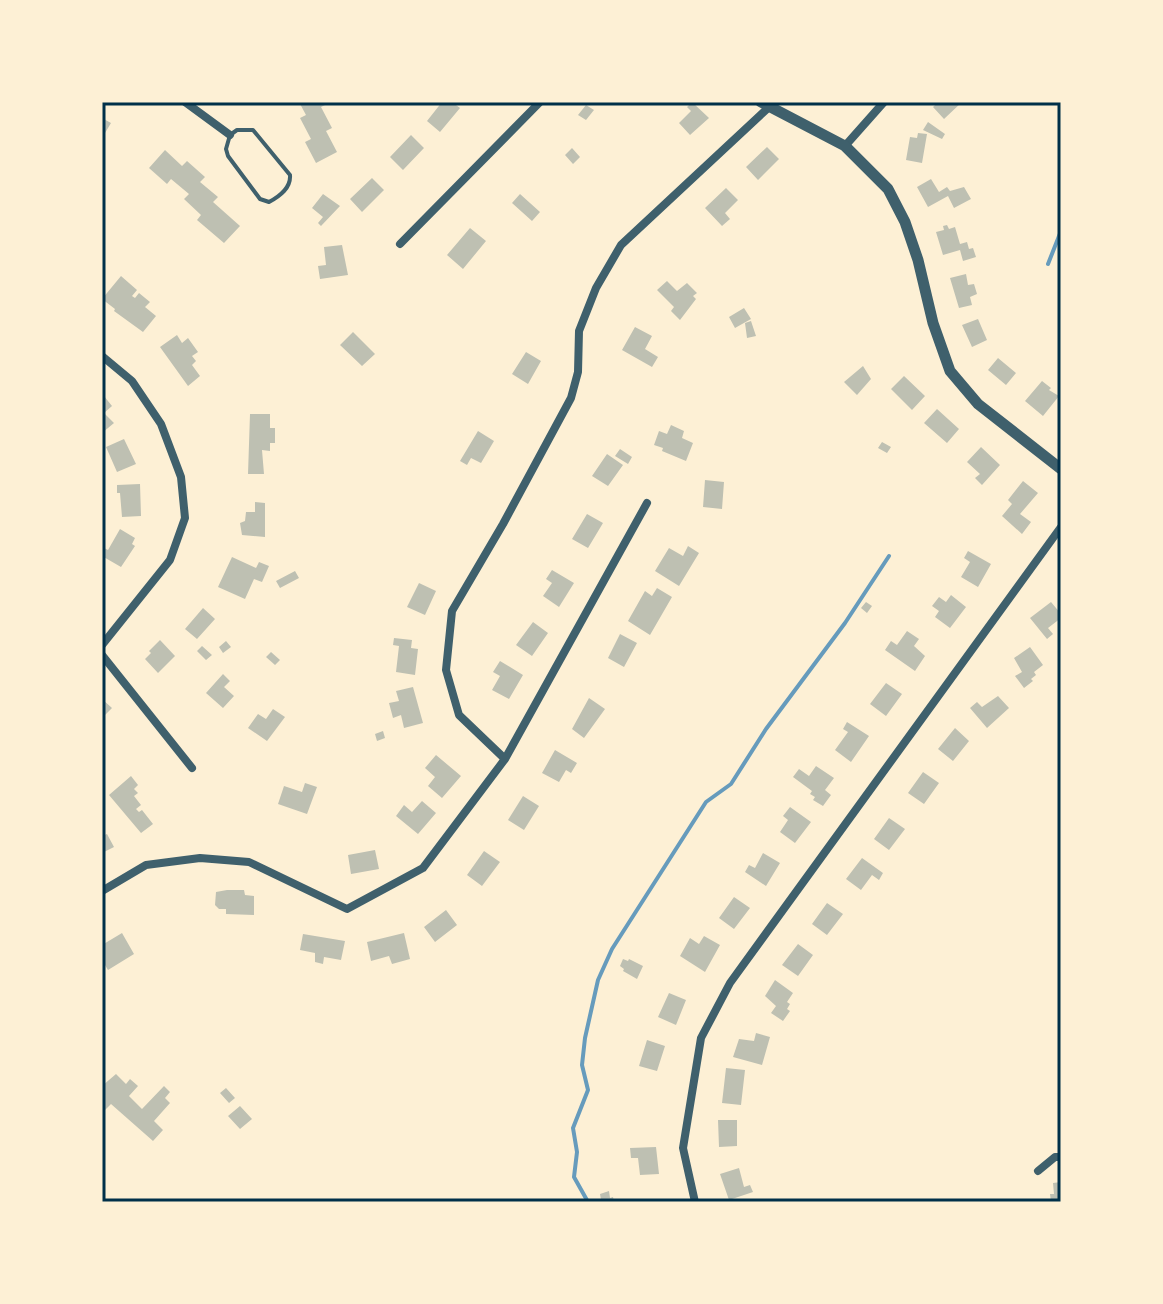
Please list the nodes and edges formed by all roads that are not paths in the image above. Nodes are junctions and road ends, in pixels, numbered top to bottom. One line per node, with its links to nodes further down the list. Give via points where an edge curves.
1 (185, 102): 5 (street)
2 (540, 102): 7 (street)
3 (884, 102): 6 (street)
4 (765, 105): 6 (street); 14 (street, via 621,245 579,331 571,398 452,611 446,670 459,715)
5 (230, 135): 5 (lane, via 228,156 260,199 269,202 281,195 290,175 253,130)
6 (845, 146): 9 (street, via 888,189 905,222 950,371 978,404)
7 (400, 244)
8 (102, 356): 12 (street, via 132,381 161,424 181,477 185,518 170,560)
9 (1061, 469)
10 (647, 503): 14 (street)
11 (1061, 527): 19 (street, via 730,983 698,1054 683,1148)
12 (102, 645)
13 (102, 655): 15 (street)
14 (505, 759): 16 (street, via 423,868 347,909 249,862 200,858 146,865)
15 (192, 768)
16 (102, 891)
17 (1061, 1157): 18 (street)
18 (1038, 1171)
19 (695, 1202)

